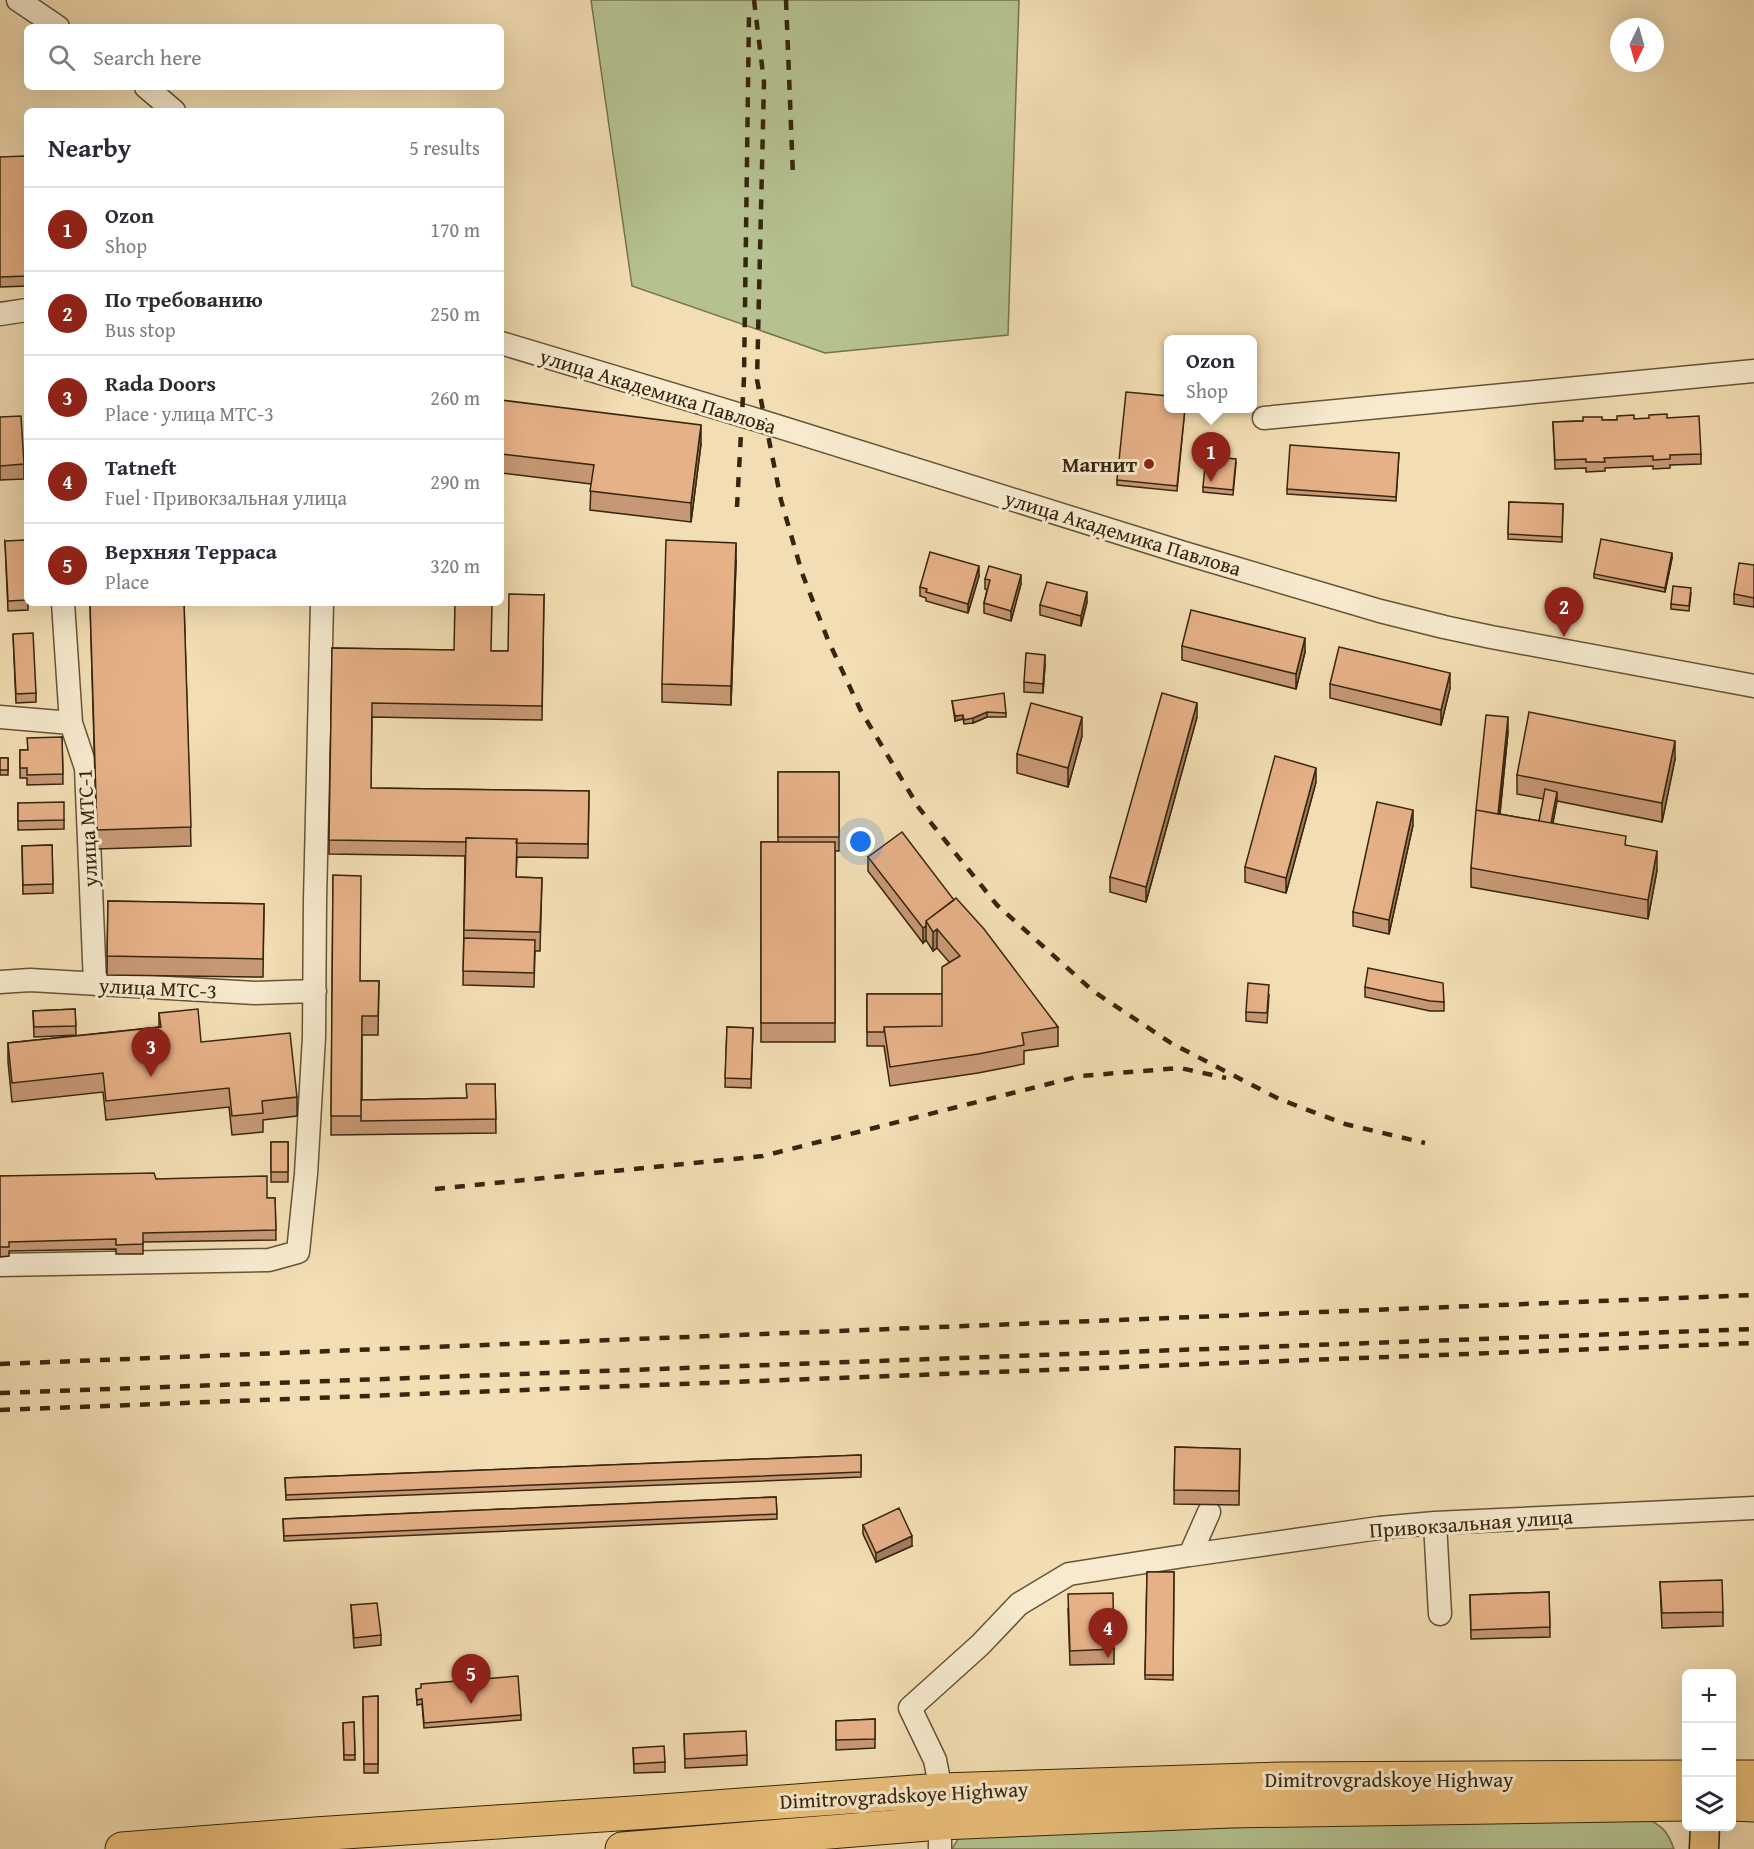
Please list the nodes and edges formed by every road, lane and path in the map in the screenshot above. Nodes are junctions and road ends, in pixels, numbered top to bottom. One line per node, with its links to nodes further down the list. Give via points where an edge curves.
1 (18, 0): 2 (street)
2 (54, 24)
3 (150, 90): 4 (street)
4 (170, 108)
5 (24, 310): 6 (street)
6 (0, 314)
7 (504, 344): 12 (street, улица Академика Павлова, via 1380,610 1491,637)
8 (1754, 371): 9 (street)
9 (1264, 418)
10 (63, 606): 14 (street, улица МТС-1)
11 (322, 606): 17 (street)
12 (1754, 686)
13 (0, 717): 14 (street)
14 (71, 723): 16 (street, улица МТС-1, via 86,768)
15 (0, 982): 16 (street, улица МТС-3)
16 (94, 984): 17 (street, улица МТС-3, via 255,993)
17 (315, 991): 18 (street, via 298,1252 269,1260)
18 (0, 1265)
19 (1754, 1508): 21 (street, Привокзальная улица)
20 (1209, 1512): 22 (street)
21 (1436, 1523): 22 (street, Привокзальная улица); 23 (street)
22 (1190, 1555): 24 (street, Привокзальная улица, via 1069,1574 1019,1604 910,1708)
23 (1440, 1614)
24 (938, 1775): 25 (highway, Dimitrovgradskoye Highway, via 1281,1779); 33 (highway, Dimitrovgradskoye Highway, via 648,1812 315,1834)
25 (1682, 1777)
26 (1736, 1777): 27 (highway)
27 (1754, 1777)
28 (1682, 1804): 32 (highway, Dimitrovgradskoye Highway, via 1230,1811)
29 (1736, 1804): 30 (highway)
30 (1754, 1805)
31 (1705, 1831): 36 (main road)
32 (940, 1836): 35 (highway, Dimitrovgradskoye Highway)
33 (200, 1846): 34 (highway, Dimitrovgradskoye Highway)
34 (122, 1849)
35 (622, 1849)
36 (1704, 1849)

